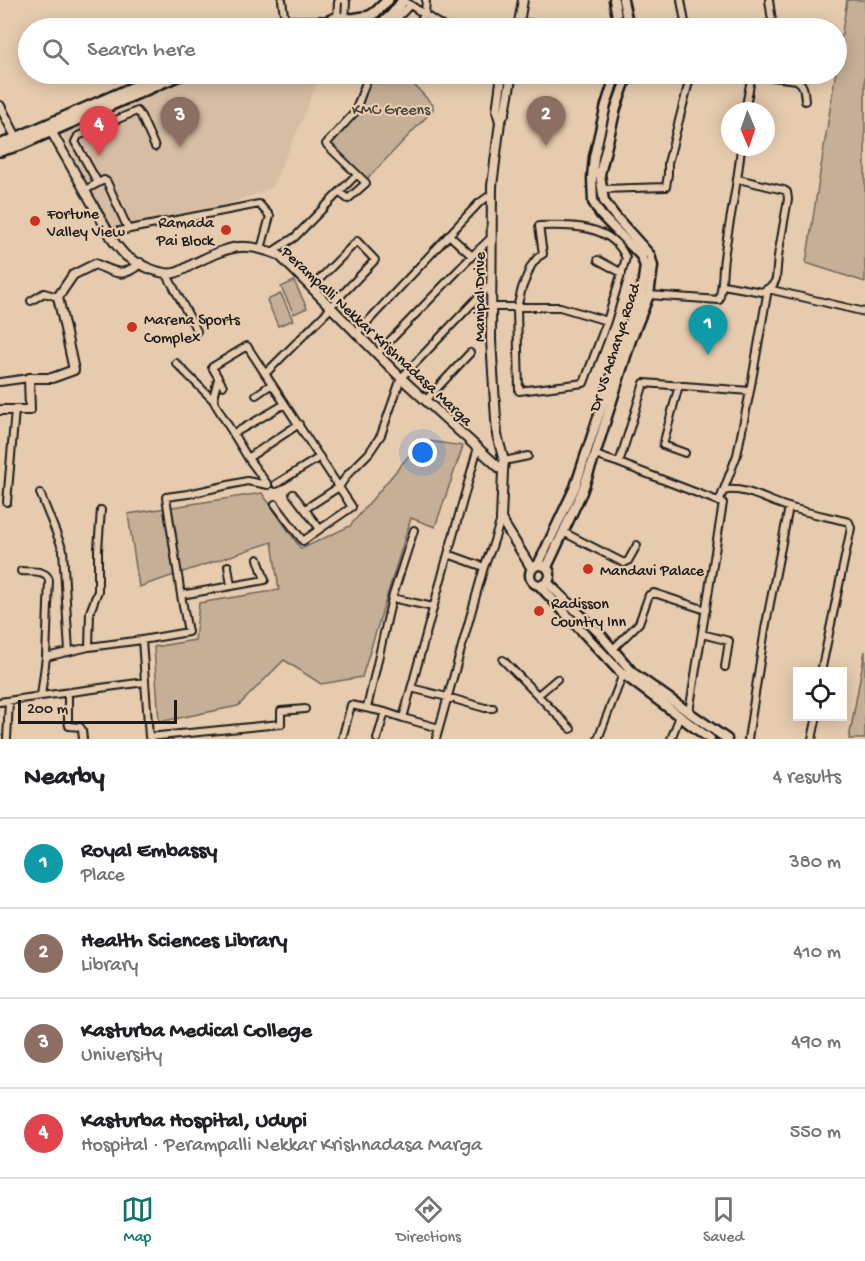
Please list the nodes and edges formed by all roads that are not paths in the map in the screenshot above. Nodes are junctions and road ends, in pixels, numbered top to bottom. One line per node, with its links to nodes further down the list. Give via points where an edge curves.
1 (282, 0): 12 (street)
2 (342, 0): 13 (street, via 338,2)
3 (388, 0): 14 (highway, via 370,16)
4 (426, 0): 11 (street)
5 (523, 0): 19 (street)
6 (614, 0): 20 (main road)
7 (623, 0): 21 (main road)
8 (681, 0): 22 (street)
9 (769, 0): 23 (street)
10 (405, 2): 11 (street); 15 (highway); 16 (street)
11 (425, 14): 17 (street); 18 (street)
12 (284, 18)
13 (340, 18)
14 (358, 18)
15 (390, 18)
16 (395, 18)
17 (422, 18)
18 (431, 18)
19 (519, 18)
20 (617, 18)
21 (627, 18)
22 (684, 18)
23 (772, 18)
24 (143, 84): 41 (highway)
25 (159, 84): 40 (highway)
26 (365, 84): 46 (street, via 355,112 326,144)
27 (499, 84): 39 (street)
28 (510, 84): 39 (street)
29 (613, 84): 36 (main road, Dr VS Acharya Road)
30 (624, 84): 38 (main road, Dr VS Acharya Road)
31 (688, 84): 49 (street, via 668,163 666,187)
32 (750, 84): 35 (street)
33 (802, 84): 34 (street)
34 (805, 101)
35 (747, 102)
36 (606, 105): 38 (main road); 78 (main road, Dr VS Acharya Road, via 594,157 593,202 641,256 645,266)
37 (0, 106): 41 (street)
38 (616, 108): 49 (main road, Dr VS Acharya Road, via 600,174)
39 (500, 122): 52 (street, Manipal Drive)
40 (51, 131): 41 (highway); 50 (street)
41 (18, 142): 42 (highway); 44 (highway)
42 (0, 145)
43 (155, 147): 48 (street, via 137,111 78,136 75,142)
44 (0, 151)
45 (740, 156): 47 (street)
46 (357, 174): 51 (street); 51 (street, via 366,183 348,199)
47 (738, 179): 65 (street); 67 (street, via 784,190 788,195 776,279)
48 (98, 183): 50 (street); 53 (street, via 107,182)
49 (602, 189): 68 (main road, Dr VS Acharya Road, via 604,201 650,255 653,266)
50 (86, 190): 54 (street)
51 (340, 193): 58 (street, via 295,237)
52 (492, 194): 55 (street); 56 (street, Manipal Drive)
53 (128, 229): 54 (street); 57 (street, via 259,204 270,216)
54 (109, 233): 61 (street, via 124,254)
55 (449, 235): 59 (street); 77 (street)
56 (492, 237): 59 (street); 64 (street, Manipal Drive)
57 (261, 249): 58 (street, Perampalli Nekkar Krishnadasa Marga); 62 (street, Perampalli Nekkar Krishnadasa Marga, via 226,249)
58 (272, 252): 66 (street, Perampalli Nekkar Krishnadasa Marga)
59 (472, 256): 80 (street)
60 (598, 260): 63 (street)
61 (140, 263): 62 (street); 69 (street, via 131,271 118,273 95,264 73,275)
62 (166, 273): 76 (street)
63 (622, 273): 73 (street, via 626,258 611,239 579,226 539,226 543,254 531,266); 75 (street)
64 (491, 284): 72 (street, Manipal Drive); 84 (street)
65 (723, 285): 67 (street, via 762,292); 68 (street, via 719,300)
66 (311, 288): 71 (street, Perampalli Nekkar Krishnadasa Marga); 71 (street, via 357,241 375,260)
67 (768, 289): 74 (street); 90 (street)
68 (649, 295): 78 (main road, Dr VS Acharya Road)
69 (58, 297): 70 (street, via 44,293); 83 (street, via 74,370 52,378)
70 (31, 300)
71 (330, 308): 77 (street, Perampalli Nekkar Krishnadasa Marga); 82 (street)
72 (491, 308): 73 (street); 105 (street, Manipal Drive, via 497,435)
73 (517, 308): 75 (street, via 560,307); 75 (street, via 519,391 584,382)
74 (865, 312)
75 (607, 321)
76 (197, 331)
77 (356, 334): 80 (street, Perampalli Nekkar Krishnadasa Marga)
78 (628, 338): 101 (main road, Dr VS Acharya Road); 129 (main road, Dr VS Acharya Road, via 575,487)
79 (470, 353): 92 (street)
80 (377, 354): 84 (street, Perampalli Nekkar Krishnadasa Marga)
81 (176, 363): 93 (street)
82 (265, 374): 85 (street, via 247,346 212,367); 87 (street)
83 (28, 378): 86 (street); 96 (street, via 30,410)
84 (401, 378): 92 (street, Perampalli Nekkar Krishnadasa Marga); 109 (street, via 381,435)
85 (218, 379): 89 (street); 93 (street)
86 (0, 382)
87 (272, 384): 91 (street); 94 (street)
88 (679, 385): 90 (street); 100 (street, via 663,445); 106 (street, via 644,383)
89 (223, 386)
90 (750, 390): 110 (street, via 737,455)
91 (256, 395)
92 (426, 400): 99 (street, Perampalli Nekkar Krishnadasa Marga)
93 (214, 402): 98 (street)
94 (285, 404): 97 (street); 98 (street)
95 (1, 410): 96 (street)
96 (15, 410): 113 (street)
97 (299, 424): 103 (street); 104 (street)
98 (233, 434): 104 (street)
99 (478, 447): 107 (street, Perampalli Nekkar Krishnadasa Marga); 125 (street)
100 (685, 453)
101 (595, 455): 106 (street); 122 (main road, Dr VS Acharya Road)
102 (528, 456): 105 (street)
103 (320, 457): 108 (street); 109 (street)
104 (248, 458): 133 (street, via 268,485 247,481 166,497)
105 (504, 461): 107 (street, Manipal Drive)
106 (619, 463): 114 (street)
107 (503, 471): 119 (street)
108 (276, 484)
109 (339, 487): 117 (street); 120 (street, via 352,507)
110 (724, 491): 114 (street); 116 (street, via 750,493)
111 (40, 493): 141 (street, via 63,550)
112 (293, 494): 117 (street)
113 (7, 502)
114 (719, 502): 136 (street, via 723,503)
115 (275, 504): 120 (street, via 303,541)
116 (789, 507): 145 (street, via 850,525); 176 (street)
117 (305, 509): 120 (street)
118 (101, 510): 139 (street, via 98,591 90,612)
119 (501, 519): 128 (street); 129 (street)
120 (320, 529)
121 (414, 530): 134 (street)
122 (563, 532): 123 (street, via 624,563); 129 (main road, Dr VS Acharya Road)
123 (637, 545)
124 (519, 548): 129 (street)
125 (448, 554): 128 (street); 135 (street)
126 (258, 559): 132 (street, via 265,580)
127 (228, 566): 132 (street)
128 (484, 567): 153 (street)
129 (539, 567): 131 (main road, via 549,570 550,576); 131 (main road, via 530,575 532,581)
130 (21, 571): 142 (street, via 48,576)
131 (543, 584): 140 (main road); 146 (main road)
132 (231, 586): 133 (street)
133 (181, 595): 138 (street, via 188,632)
134 (392, 598): 135 (street); 156 (street)
135 (433, 607): 149 (street)
136 (706, 610): 137 (street); 140 (street, via 654,593 649,595 639,623)
137 (702, 634): 144 (street, via 729,641); 160 (street)
138 (142, 640): 139 (street); 148 (street)
139 (89, 647): 141 (street)
140 (613, 649): 160 (main road, via 633,673)
141 (69, 652): 142 (street)
142 (46, 657): 152 (street)
143 (503, 660): 151 (street)
144 (725, 667)
145 (822, 667)
146 (623, 674): 161 (main road); 172 (street)
147 (557, 679): 151 (street)
148 (145, 682): 150 (street); 166 (street)
149 (411, 688): 153 (street); 162 (street)
150 (68, 693): 152 (street); 168 (street, via 69,726 80,727)
151 (538, 695): 165 (street)
152 (41, 696): 154 (street)
153 (447, 697): 157 (street); 164 (street)
154 (9, 701): 155 (street); 167 (street)
155 (0, 702)
156 (367, 708): 159 (street); 169 (street, via 351,705)
157 (493, 708)
158 (305, 709): 166 (street, via 281,711 281,724)
159 (385, 712): 162 (street); 170 (street)
160 (689, 712): 175 (main road)
161 (680, 716): 173 (street); 174 (main road)
162 (403, 718): 164 (street)
163 (816, 721): 177 (street)
164 (439, 728): 171 (street)
165 (571, 729)
166 (149, 738)
167 (7, 739)
168 (83, 739)
169 (342, 739)
170 (377, 739)
171 (436, 739)
172 (598, 739)
173 (671, 739)
174 (710, 739)
175 (727, 739)
176 (748, 739)
177 (812, 739)

